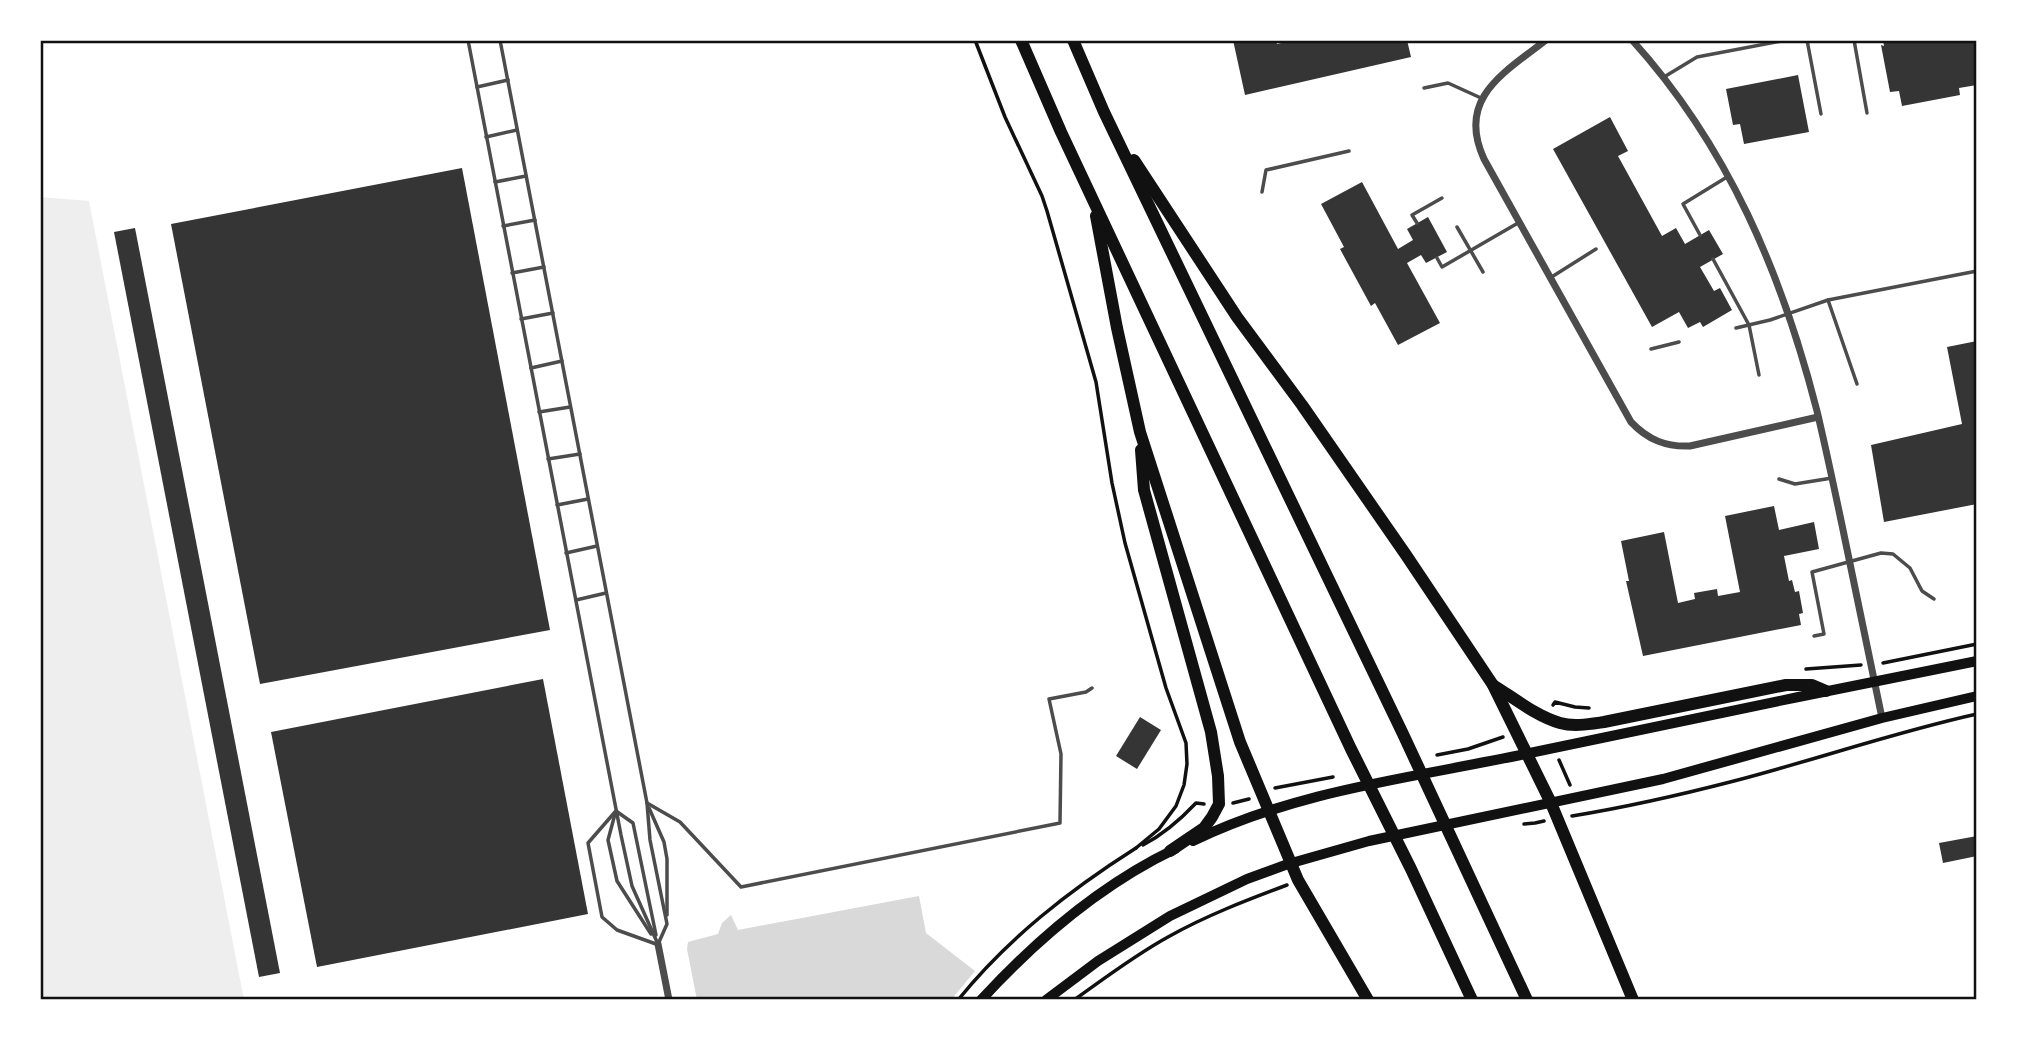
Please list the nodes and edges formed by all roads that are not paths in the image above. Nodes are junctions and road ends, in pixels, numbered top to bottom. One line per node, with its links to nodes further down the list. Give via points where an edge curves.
1 (474, 40): 10 (lane)
2 (500, 40): 12 (lane)
3 (1021, 40): 26 (main road)
4 (1073, 40): 16 (main road)
5 (1546, 40): 15 (street, via 1495,80)
6 (1632, 40): 11 (street)
7 (1787, 40): 11 (lane, via 1697,57)
8 (1807, 40): 18 (lane)
9 (1854, 40): 17 (lane)
10 (468, 41): 13 (lane)
11 (1664, 77): 23 (street)
12 (508, 80): 13 (lane); 19 (lane)
13 (477, 86): 20 (lane)
14 (1424, 88): 15 (lane, via 1448,83)
15 (1481, 99): 29 (street, via 1475,122 1479,148)
16 (1104, 113): 74 (main road, via 1237,317); 93 (main road)
17 (1867, 113)
18 (1821, 114)
19 (517, 130): 20 (lane); 22 (lane)
20 (486, 137): 24 (lane)
21 (1349, 151): 25 (lane, via 1266,170)
22 (526, 176): 24 (lane); 28 (lane)
23 (1728, 176): 33 (lane, via 1683,204); 45 (street)
24 (495, 182): 31 (lane)
25 (1262, 192)
26 (1093, 198): 58 (main road); 92 (main road)
27 (1442, 198): 30 (lane, via 1412,215)
28 (535, 220): 31 (lane); 38 (lane)
29 (1520, 222): 35 (lane); 42 (street)
30 (1417, 223)
31 (503, 226): 41 (lane)
32 (1458, 227): 35 (lane)
33 (1700, 235)
34 (1596, 249): 42 (lane)
35 (1471, 250): 36 (lane, via 1442,267); 40 (lane)
36 (1437, 258)
37 (1713, 259): 47 (lane)
38 (544, 267): 41 (lane); 44 (lane)
39 (1977, 271): 43 (lane)
40 (1483, 272)
41 (512, 273): 46 (lane)
42 (1550, 278): 57 (street, via 1631,422 1649,437 1690,446)
43 (1828, 300): 45 (lane); 54 (lane)
44 (553, 313): 46 (lane); 51 (lane)
45 (1788, 313): 47 (lane); 57 (street)
46 (521, 319): 52 (lane)
47 (1749, 325): 48 (lane); 53 (lane)
48 (1736, 328)
49 (1679, 342): 50 (lane)
50 (1651, 349)
51 (562, 361): 52 (lane); 55 (lane)
52 (531, 368): 56 (lane)
53 (1759, 375)
54 (1857, 384)
55 (570, 407): 56 (lane); 59 (lane)
56 (539, 412): 60 (lane)
57 (1818, 417): 61 (street)
58 (1140, 432): 82 (main road, via 1240,742); 84 (main road, via 1144,490 1211,732 1218,776 1219,804 1212,817 1204,828)
59 (580, 454): 60 (lane); 63 (lane)
60 (548, 459): 64 (lane)
61 (1832, 478): 62 (lane, via 1795,484); 67 (street)
62 (1779, 479)
63 (588, 499): 64 (lane); 65 (lane)
64 (557, 505): 66 (lane)
65 (597, 546): 66 (lane); 68 (lane)
66 (566, 553): 70 (lane)
67 (1850, 563): 69 (lane, via 1893,554); 71 (lane, via 1812,572 1824,634); 73 (street)
68 (606, 593): 70 (lane); 80 (lane)
69 (1934, 599)
70 (576, 600): 83 (lane)
71 (1814, 636)
72 (1977, 661): 73 (main road)
73 (1875, 681): 76 (main road); 78 (street)
74 (1493, 685): 76 (main road, via 1547,718 1577,725 1786,685 1812,685); 79 (main road)
75 (1092, 688): 80 (lane, via 1049,699 1060,754 1060,823 741,887 680,821)
76 (1826, 691): 79 (main road)
77 (1977, 696): 78 (main road)
78 (1882, 718): 81 (main road, via 1663,779)
79 (1527, 754): 81 (main road); 82 (main road, via 1353,787)
80 (646, 803): 86 (lane); 86 (lane, via 666,851)
81 (1551, 803): 85 (main road, via 1370,841); 94 (main road)
82 (1269, 810): 84 (main road); 85 (main road)
83 (616, 811): 87 (lane, via 632,886); 87 (lane, via 633,823); 87 (lane, via 608,840 617,881); 87 (lane, via 588,844 602,917 617,930)
84 (1170, 851): 89 (main road, via 1070,915)
85 (1291, 863): 90 (main road, via 1170,916); 91 (main road)
86 (667, 924): 87 (lane)
87 (658, 944): 88 (street)
88 (669, 1000)
89 (981, 1000)
90 (1046, 1000)
91 (1368, 1000)
92 (1472, 1000)
93 (1527, 1000)
94 (1633, 1000)

